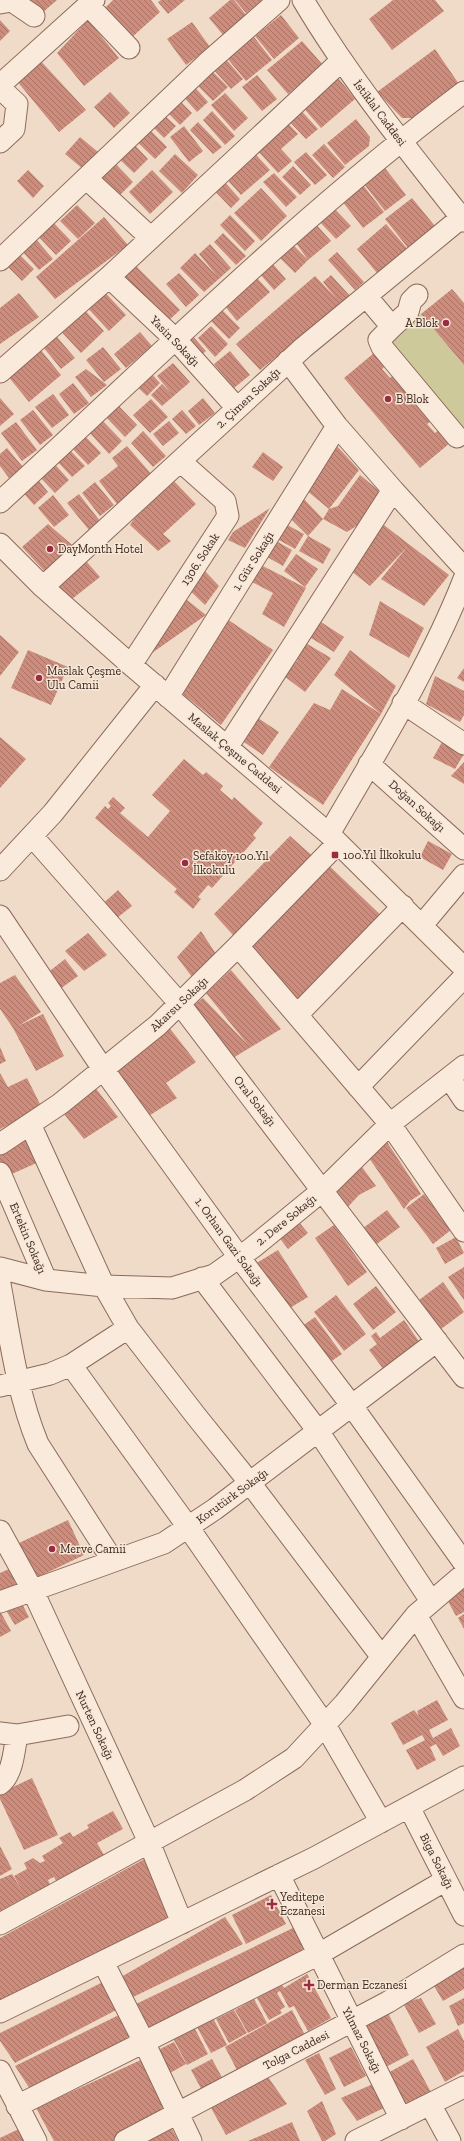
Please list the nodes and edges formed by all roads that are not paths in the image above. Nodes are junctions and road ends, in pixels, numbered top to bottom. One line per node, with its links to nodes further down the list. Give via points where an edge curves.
1 (279, 0): 12 (street, via 206,64)
2 (303, 0): 7 (street, İstiklal Caddesi)
3 (0, 3): 5 (street, via 12,1)
4 (91, 3): 6 (street); 8 (street)
5 (34, 16)
6 (129, 48)
7 (341, 61): 10 (street, İstiklal Caddesi); 14 (street)
8 (0, 87): 11 (street, via 17,104 14,130)
9 (464, 92): 10 (street)
10 (399, 141): 13 (street, İstiklal Caddesi); 20 (street, via 301,225)
11 (0, 142)
12 (86, 178): 14 (street); 15 (street)
13 (463, 219): 18 (street, 2. Çimen Sokağı)
14 (151, 238): 16 (street)
15 (0, 260)
16 (109, 277): 20 (street, Yasin Sokağı); 22 (street)
17 (417, 295): 19 (street, via 411,301 408,312)
18 (366, 296): 19 (street); 21 (street, 2. Çimen Sokağı)
19 (392, 327): 25 (street, via 379,340 382,347)
20 (176, 340): 23 (street, Yasin Sokağı); 28 (street)
21 (288, 361): 23 (street, 2. Çimen Sokağı); 24 (street)
22 (0, 372)
23 (237, 408): 26 (street, 2. Çimen Sokağı)
24 (337, 426): 27 (street); 35 (street, 1. Gür Sokağı)
25 (457, 437)
26 (180, 461): 32 (street, 2. Çimen Sokağı); 34 (street, 1306. Sokak, via 225,501 228,516)
27 (393, 490): 30 (street); 38 (street)
28 (0, 502)
29 (0, 544): 32 (street, Maslak Çeşme Caddesi)
30 (464, 568)
31 (464, 579): 33 (street, Akarsu Sokağı)
32 (42, 587): 34 (street, Maslak Çeşme Caddesi)
33 (457, 621): 36 (street, Akarsu Sokağı)
34 (131, 665): 35 (street, Maslak Çeşme Caddesi)
35 (162, 691): 38 (street, Maslak Çeşme Caddesi); 40 (street, 1. Gür Sokağı)
36 (404, 703): 37 (street); 39 (street, Akarsu Sokağı)
37 (464, 744)
38 (228, 746): 41 (street, Maslak Çeşme Caddesi)
39 (369, 764): 41 (street, Akarsu Sokağı); 42 (street, Doğan Sokağı)
40 (32, 836): 43 (street, 1. Gür Sokağı); 51 (street, Oral Sokağı)
41 (334, 838): 45 (street, Maslak Çeşme Caddesi); 48 (street, Akarsu Sokağı)
42 (464, 849)
43 (0, 870)
44 (464, 875): 47 (street)
45 (402, 906): 47 (street, Maslak Çeşme Caddesi); 52 (street)
46 (0, 916): 53 (street, 1. Orhan Gazi Sokağı)
47 (422, 924): 49 (street, Maslak Çeşme Caddesi)
48 (238, 946): 51 (street, Akarsu Sokağı); 52 (street)
49 (464, 968)
50 (464, 977): 55 (street)
51 (180, 1004): 53 (street, Akarsu Sokağı); 61 (street, Oral Sokağı)
52 (297, 1015): 55 (street)
53 (103, 1069): 57 (street, Akarsu Sokağı, via 60,1104); 63 (street, 1. Orhan Gazi Sokağı)
54 (457, 1072): 56 (street); 58 (street, 2. Dere Sokağı)
55 (358, 1088): 58 (street)
56 (464, 1100)
57 (30, 1124): 59 (street, Akarsu Sokağı); 68 (street)
58 (390, 1124): 61 (street, 2. Dere Sokağı); 62 (street)
59 (0, 1144)
60 (0, 1173): 66 (street, Ertekin Sokağı)
61 (323, 1190): 63 (street, 2. Dere Sokağı); 70 (street, Oral Sokağı)
62 (464, 1231)
63 (239, 1257): 65 (street, 2. Dere Sokağı, via 214,1275); 74 (street, 1. Orhan Gazi Sokağı)
64 (0, 1268): 66 (street, 2. Dere Sokağı)
65 (202, 1278): 68 (street, 2. Dere Sokağı, via 172,1288); 75 (street)
66 (46, 1280): 68 (street, 2. Dere Sokağı)
67 (0, 1284): 73 (street)
68 (104, 1286): 69 (street)
69 (128, 1328): 71 (street); 76 (street)
70 (437, 1341): 72 (street, Oral Sokağı); 74 (street, Korutürk Sokağı)
71 (71, 1365): 73 (street, via 50,1374); 77 (street)
72 (464, 1377)
73 (9, 1384): 79 (street, via 38,1444)
74 (352, 1406): 75 (street, Korutürk Sokağı); 80 (street, 1. Orhan Gazi Sokağı)
75 (318, 1431): 76 (street, Korutürk Sokağı); 83 (street)
76 (250, 1483): 77 (street, Korutürk Sokağı); 86 (street)
77 (188, 1527): 79 (street, Korutürk Sokağı, via 164,1542); 88 (street)
78 (0, 1531): 82 (street, Nurten Sokağı)
79 (113, 1560): 82 (street, Korutürk Sokağı)
80 (464, 1563)
81 (464, 1574): 83 (street)
82 (33, 1591): 84 (street, Korutürk Sokağı); 95 (street, Nurten Sokağı)
83 (432, 1600): 85 (street)
84 (0, 1602)
85 (416, 1615): 86 (street); 87 (street)
86 (381, 1656): 88 (street)
87 (464, 1698)
88 (325, 1725): 94 (street); 95 (street, via 294,1758 245,1790)
89 (68, 1726): 90 (street)
90 (9, 1734): 92 (street, via 9,1773)
91 (464, 1777): 93 (street)
92 (0, 1784)
93 (409, 1807): 94 (street); 97 (street, Biga Sokağı)
94 (381, 1822): 96 (street)
95 (149, 1842): 99 (street, Nurten Sokağı); 100 (street)
96 (279, 1875): 99 (street); 101 (street, Yılmaz Sokağı)
97 (446, 1880): 98 (street, Biga Sokağı); 101 (street)
98 (464, 1915)
99 (182, 1923): 103 (street)
100 (0, 1924)
101 (319, 1954): 105 (street, Yılmaz Sokağı); 106 (street)
102 (464, 1955): 105 (street, Tolga Caddesi)
103 (103, 1962): 104 (street); 106 (street)
104 (0, 2012)
105 (352, 2021): 111 (street, Tolga Caddesi); 112 (street, Yılmaz Sokağı)
106 (144, 2042): 110 (street); 111 (street)
107 (0, 2071): 110 (street)
108 (464, 2087): 109 (street)
109 (430, 2104): 112 (street); 117 (street)
110 (17, 2106): 113 (street)
111 (177, 2112): 114 (street, Tolga Caddesi); 115 (street)
112 (401, 2118): 116 (street)
113 (36, 2141)
114 (126, 2141)
115 (191, 2141)
116 (356, 2141)
117 (450, 2141)

